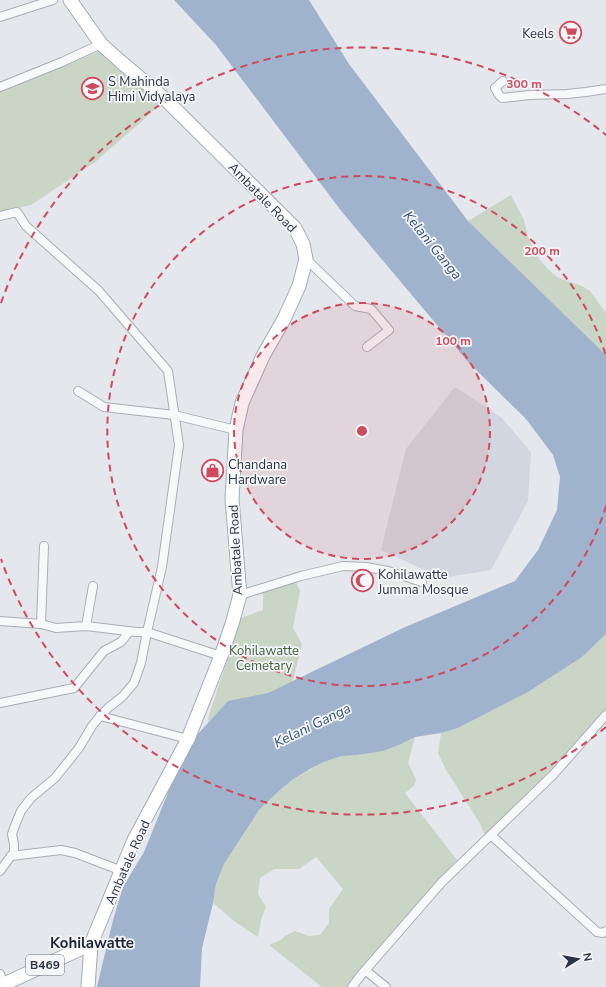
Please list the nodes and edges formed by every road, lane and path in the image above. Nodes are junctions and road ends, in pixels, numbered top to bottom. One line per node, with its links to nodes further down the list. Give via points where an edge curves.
1 (53, 0): 3 (street)
2 (70, 0): 4 (main road, Ambatale Road)
3 (0, 17)
4 (101, 44): 6 (street); 9 (main road, Ambatale Road, via 166,100 295,228 304,244)
5 (503, 81): 7 (street, via 495,88 502,98)
6 (0, 88)
7 (606, 89)
8 (0, 216): 12 (street, via 17,212 26,226 99,291 168,371)
9 (306, 259): 10 (street, via 355,306 371,309 389,330); 13 (main road, Ambatale Road, via 299,286 242,404)
10 (367, 347)
11 (78, 391): 12 (street, via 104,407)
12 (174, 414): 13 (street); 22 (street, via 179,444 162,567)
13 (236, 430): 17 (main road, Ambatale Road, via 232,499)
14 (44, 546): 19 (street)
15 (422, 582): 17 (street, via 388,570 343,566)
16 (94, 586): 20 (street)
17 (240, 595): 23 (main road, Ambatale Road)
18 (0, 620): 19 (street)
19 (41, 624): 20 (street, via 56,628)
20 (86, 626): 21 (street)
21 (129, 632): 22 (street); 24 (street, via 121,642 104,651 74,688)
22 (147, 632): 23 (street); 26 (street, via 142,663 134,683)
23 (221, 656): 27 (main road, Ambatale Road)
24 (0, 703)
25 (606, 715): 28 (street, via 553,775)
26 (100, 716): 27 (street); 29 (street, via 55,778 31,798 21,811 12,834 14,852)
27 (188, 739): 31 (main road, Ambatale Road, via 134,840)
28 (491, 835): 32 (street, via 597,932); 34 (street, via 442,882)
29 (11, 856): 30 (street); 31 (street, via 61,850)
30 (0, 871)
31 (122, 871): 33 (main road, Ambatale Road)
32 (606, 931)
33 (91, 944): 35 (main road, B469); 36 (main road, Ambatale Road)
34 (366, 970): 37 (street); 38 (street)
35 (2, 983)
36 (88, 987)
37 (352, 987)
38 (386, 987)

